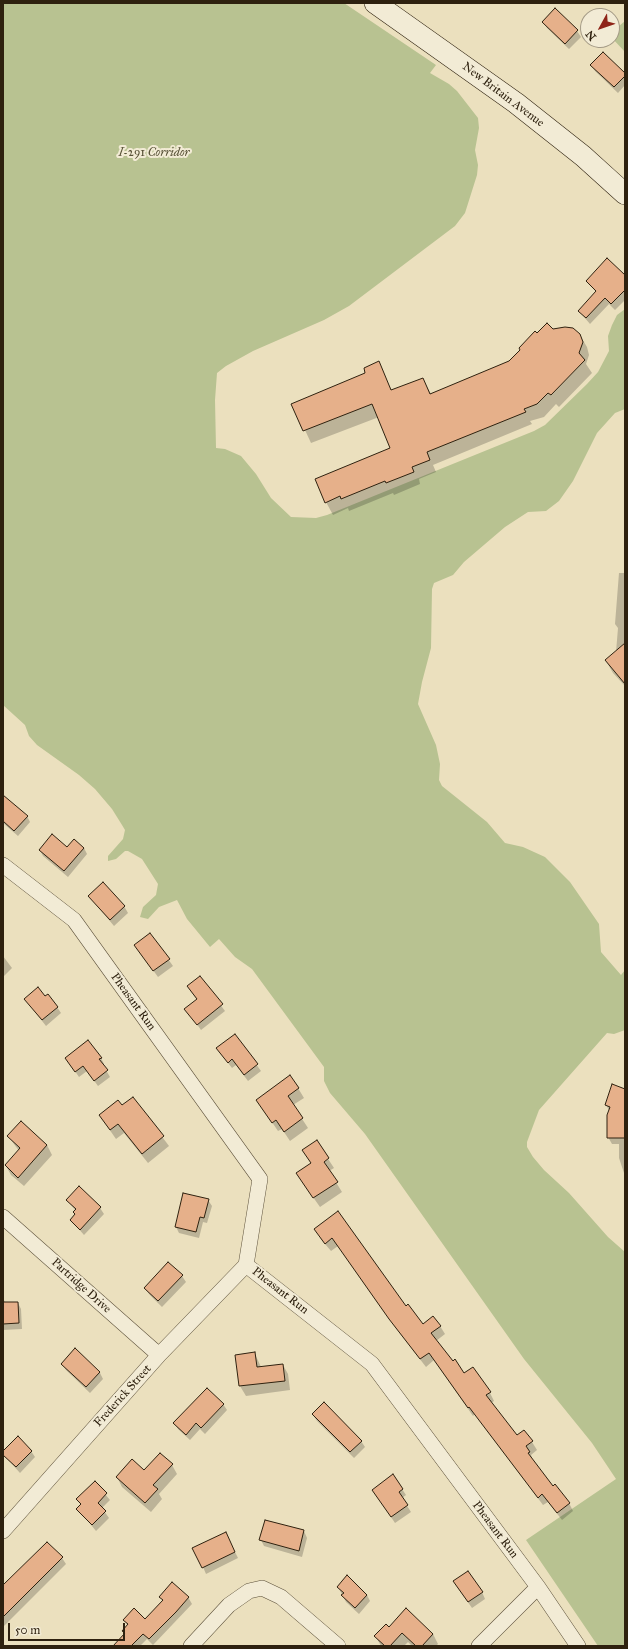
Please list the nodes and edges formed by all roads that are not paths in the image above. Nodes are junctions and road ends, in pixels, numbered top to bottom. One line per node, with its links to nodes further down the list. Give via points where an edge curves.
1 (375, 3): 2 (main road, New Britain Avenue, via 516,103 583,156)
2 (625, 194)
3 (3, 865): 5 (street, Pheasant Run, via 74,920 260,1179)
4 (3, 1217): 6 (street, Partridge Drive)
5 (246, 1265): 6 (street, Frederick Street); 8 (street, Pheasant Run, via 372,1364)
6 (159, 1355): 7 (street, Frederick Street)
7 (3, 1531)
8 (538, 1587): 11 (street); 12 (street, Pheasant Run)
9 (191, 1646): 10 (street, via 229,1605 249,1592 262,1588 281,1597)
10 (338, 1646)
11 (479, 1646)
12 (578, 1646)

